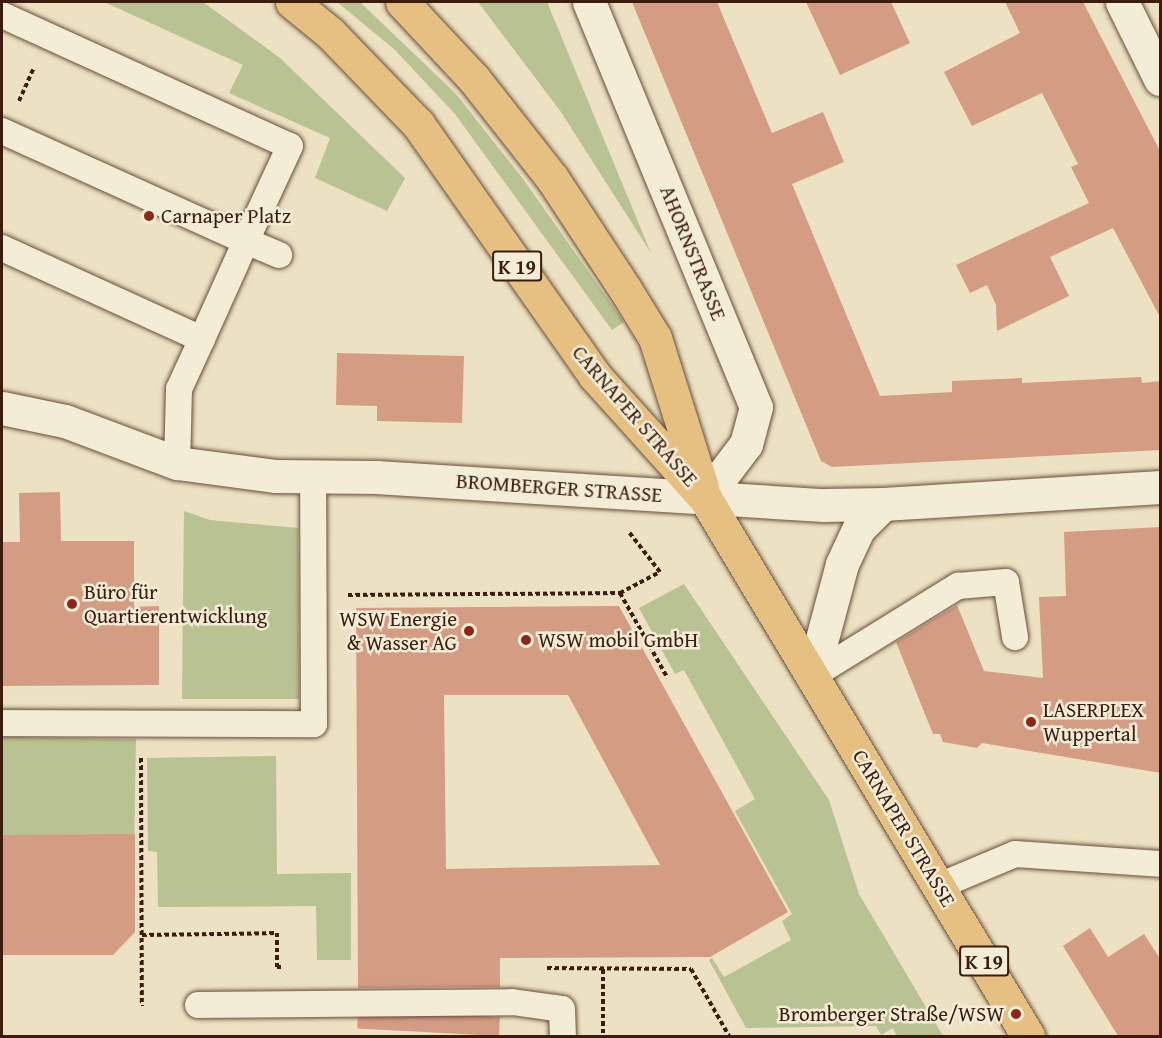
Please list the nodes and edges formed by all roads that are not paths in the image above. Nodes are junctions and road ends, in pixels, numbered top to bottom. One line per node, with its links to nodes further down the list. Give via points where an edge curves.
1 (292, 2): 16 (main road, CARNAPER STRASSE / K 19, via 330,33 417,124 595,376)
2 (402, 2): 16 (main road, CARNAPER STRASSE / K 19, via 474,79 552,178 655,338)
3 (589, 2): 16 (street, AHORNSTRASSE, via 756,407 746,444)
4 (1122, 2): 6 (street)
5 (2, 15): 8 (lane, via 290,146)
6 (1161, 79)
7 (2, 131): 8 (lane)
8 (246, 241): 10 (lane); 11 (lane)
9 (2, 248): 11 (lane)
10 (279, 255)
11 (202, 339): 13 (lane, via 179,389)
12 (2, 408): 13 (street, BROMBERGER STRASSE, via 65,421)
13 (177, 463): 14 (street, BROMBERGER STRASSE, via 276,476)
14 (313, 476): 16 (street, BROMBERGER STRASSE); 20 (lane, via 314,724)
15 (1161, 487): 17 (street, BROMBERGER STRASSE)
16 (705, 498): 17 (street, BROMBERGER STRASSE, via 823,505); 19 (main road, CARNAPER STRASSE / K 19)
17 (883, 504): 19 (street, via 858,528 842,564)
18 (1015, 637): 19 (lane, via 1006,582 958,586)
19 (812, 676): 22 (main road, CARNAPER STRASSE / K 19)
20 (2, 723)
21 (1161, 864): 22 (lane, via 1015,854)
22 (939, 886): 25 (main road, CARNAPER STRASSE / K 19)
23 (198, 1005): 24 (lane, via 512,1002 562,1009)
24 (563, 1036)
25 (1028, 1036)

